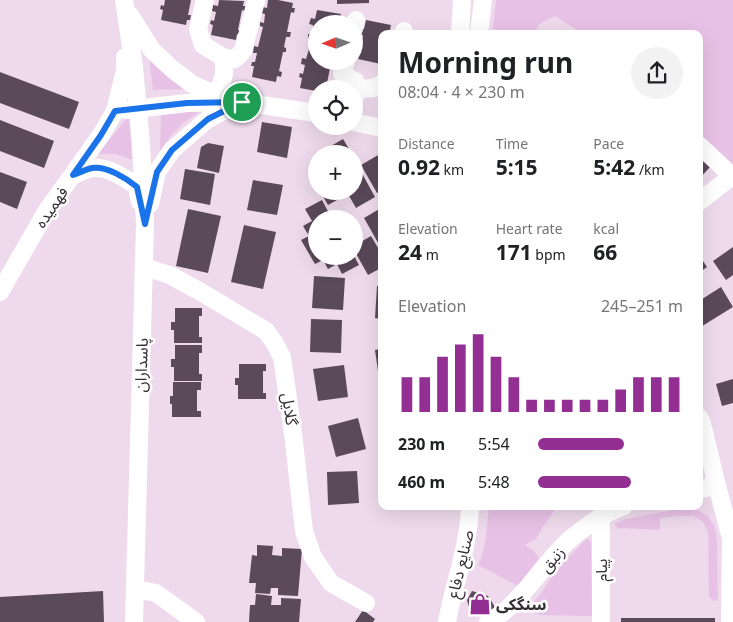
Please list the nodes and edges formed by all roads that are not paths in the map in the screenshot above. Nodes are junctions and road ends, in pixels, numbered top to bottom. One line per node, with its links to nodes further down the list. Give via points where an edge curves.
1 (205, 0): 8 (street, via 198,29 203,45)
2 (462, 0): 6 (street)
3 (483, 0): 7 (street)
4 (256, 1): 8 (street, via 243,51 235,59)
5 (125, 4): 13 (street, via 152,50 192,84); 15 (street); 16 (street, فهمیده, via 125,71)
6 (460, 30)
7 (479, 30)
8 (224, 58): 13 (street, via 224,74)
9 (343, 70): 10 (street, via 342,74)
10 (354, 80)
11 (378, 86): 12 (street)
12 (363, 92)
13 (218, 95): 14 (street)
14 (242, 102): 15 (street, via 187,103); 17 (street); 24 (street, via 208,119 172,150 157,172)
15 (138, 109): 16 (street); 24 (street, پاسداران)
16 (115, 111): 21 (street, فهمیده)
17 (308, 112)
18 (363, 124): 19 (street)
19 (378, 127)
20 (703, 149): 22 (street)
21 (73, 175): 24 (street, via 93,168 109,170 125,178 137,187); 26 (street, فهمیده, via 46,212)
22 (733, 177): 23 (street)
23 (703, 199)
24 (145, 224): 25 (street, پاسداران)
25 (144, 267): 33 (street, پاسداران); 34 (street, گلایل, via 170,275 201,292 266,331 274,342 282,357 304,531 313,557 331,583)
26 (0, 292)
27 (703, 427): 28 (street)
28 (717, 486): 29 (street); 40 (street, via 731,538)
29 (703, 488)
30 (470, 510): 37 (street, صنایع دفاع, via 466,542)
31 (613, 510): 32 (street, زنبق)
32 (601, 518): 38 (street, زنبق, via 561,548 506,610); 39 (street, پیام)
33 (135, 589): 35 (street, پاسداران); 36 (street, via 156,592)
34 (366, 603)
35 (134, 622)
36 (196, 622)
37 (447, 622)
38 (488, 622)
39 (600, 622)
40 (730, 622)

